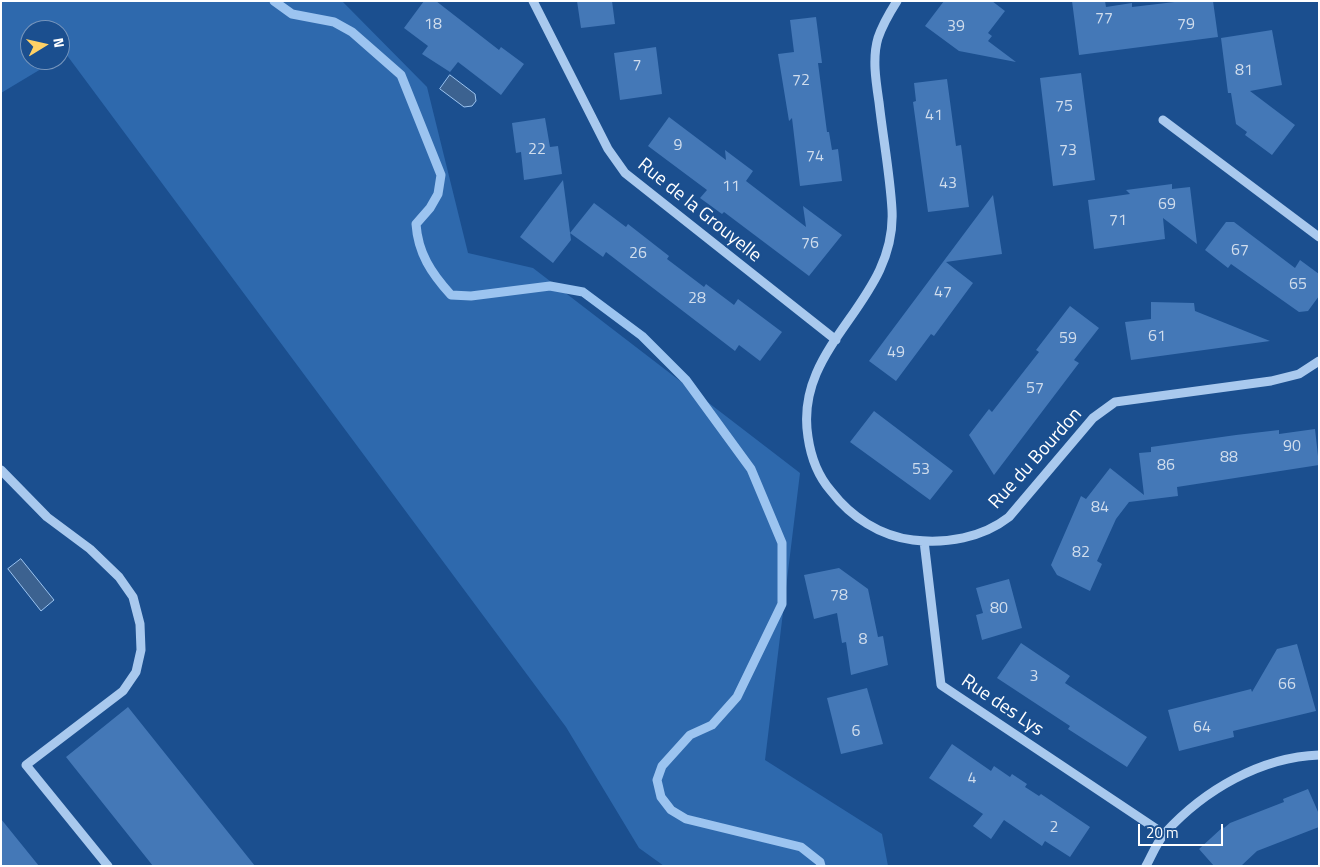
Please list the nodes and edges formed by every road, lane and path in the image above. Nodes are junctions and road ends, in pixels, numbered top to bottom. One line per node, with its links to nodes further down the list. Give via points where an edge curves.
1 (533, 1): 5 (street, Rue de la Grouyelle, via 608,149 625,173)
2 (897, 1): 5 (street, Rue du Bourdon, via 878,39 875,73 892,210 891,245 878,278)
3 (1163, 120): 4 (street)
4 (1319, 237)
5 (836, 340): 8 (street, Rue du Bourdon, via 823,358 809,393 806,413 810,450 816,468 836,499 867,524 891,535)
6 (1319, 361): 8 (street, Rue du Bourdon, via 1299,374 1271,381 1115,402 1093,418 1022,505 997,526 968,537)
7 (1, 470): 11 (street, via 47,517 119,577 133,598 140,624 141,650 136,672 124,691 26,765)
8 (924, 541): 10 (street, Rue des Lys, via 941,685)
9 (1319, 755): 10 (street, via 1276,762 1244,774 1208,796)
10 (1164, 834): 12 (street)
11 (108, 866)
12 (1146, 866)

